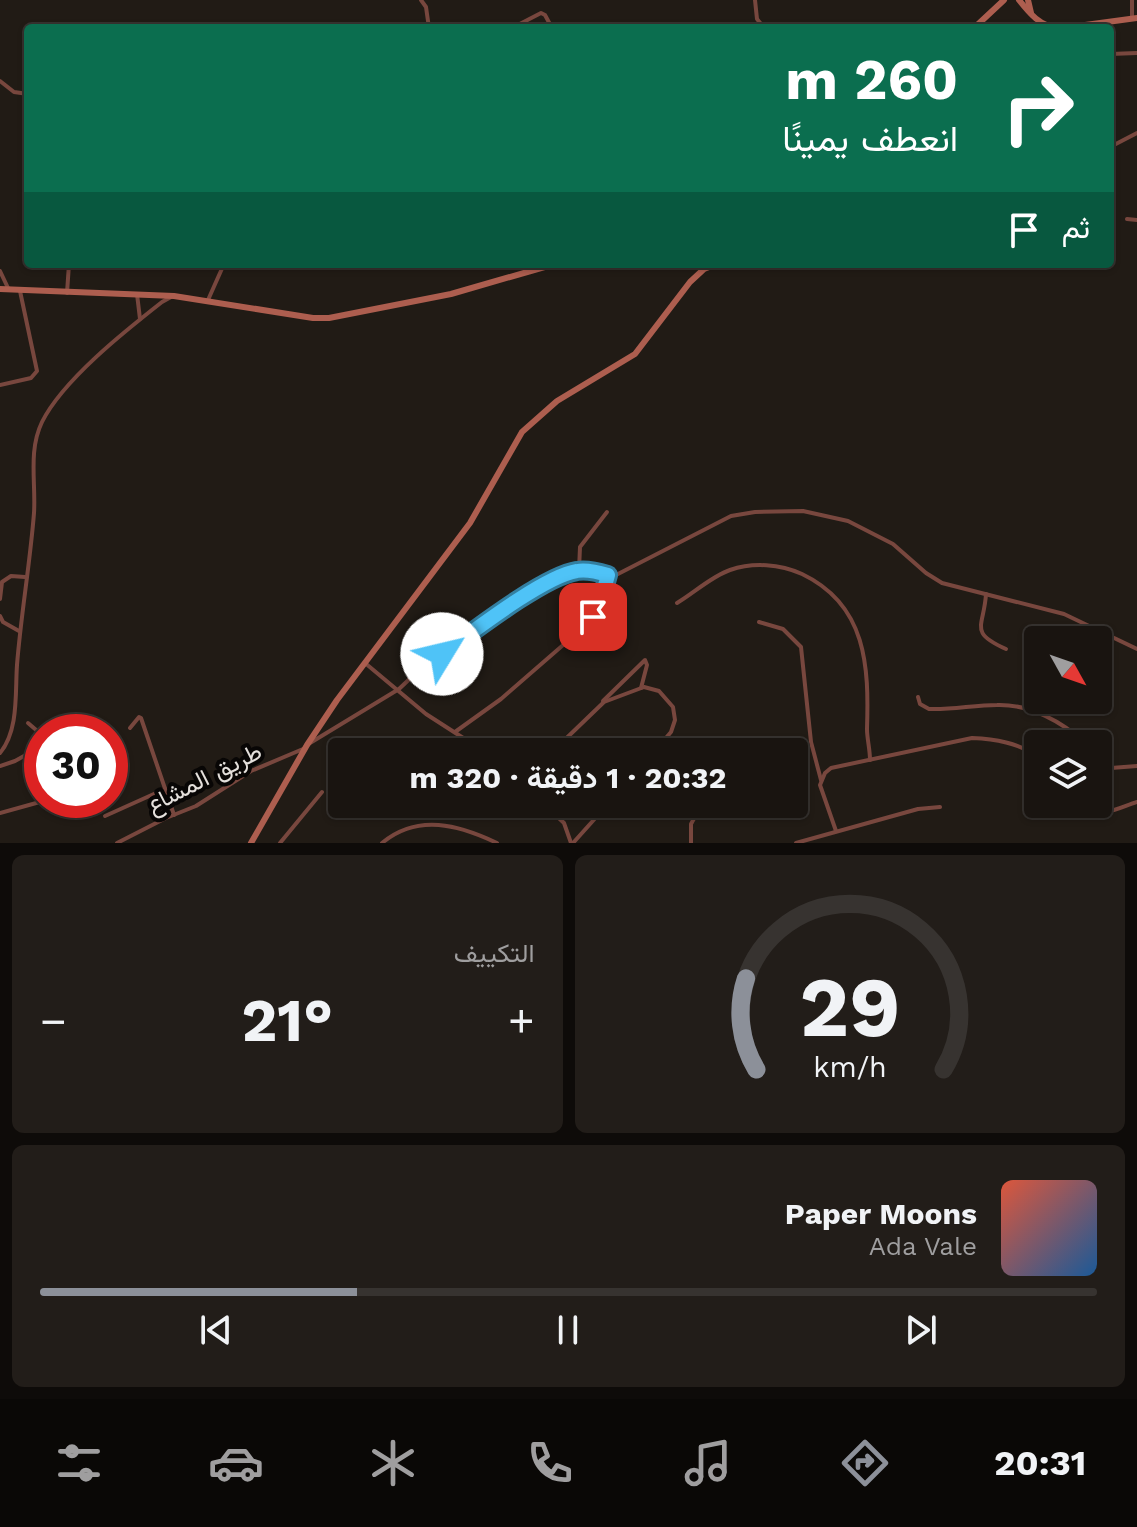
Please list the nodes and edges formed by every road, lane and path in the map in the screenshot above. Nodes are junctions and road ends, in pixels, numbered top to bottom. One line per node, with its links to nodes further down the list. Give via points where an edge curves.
1 (421, 0): 11 (street)
2 (755, 0): 14 (street)
3 (998, 0): 10 (street)
4 (1004, 0): 10 (street)
5 (1019, 0): 8 (street)
6 (1028, 0): 8 (street)
7 (1132, 0): 9 (street)
8 (1031, 13): 16 (street)
9 (1134, 18): 17 (street)
10 (982, 20): 15 (street)
11 (428, 24)
12 (520, 24): 13 (street, via 541,13)
13 (550, 24)
14 (761, 24)
15 (978, 24)
16 (1043, 24)
17 (1090, 24)
18 (1137, 53): 19 (street)
19 (1114, 54)
20 (0, 81): 21 (street)
21 (24, 93)
22 (1137, 134): 23 (street)
23 (1114, 145)
24 (1127, 219): 25 (street)
25 (1137, 220)
26 (69, 268): 34 (street)
27 (222, 268): 37 (street)
28 (541, 268): 37 (street, via 346,316 313,318)
29 (707, 268): 52 (street, via 635,354 557,401 522,432 470,523)
30 (0, 271): 32 (street)
31 (0, 289): 32 (street)
32 (9, 290): 33 (street)
33 (20, 291): 34 (street); 39 (street, via 37,371 31,378)
34 (67, 293): 35 (street)
35 (137, 294): 36 (street); 38 (street)
36 (174, 296): 37 (street); 38 (street)
37 (208, 300)
38 (140, 319): 43 (street, via 65,390 41,424 33,461 34,511)
39 (0, 385)
40 (607, 512): 41 (street, via 580,547)
41 (579, 570): 42 (street); 54 (street, طريق المشاع, via 519,600)
42 (608, 575): 44 (street, via 731,516 803,511 859,525 893,544 933,578); 59 (street, via 599,607 585,626)
43 (25, 577): 45 (street, via 2,582); 49 (street)
44 (986, 594): 50 (street, via 981,633); 51 (street, via 1077,619)
45 (0, 599)
46 (677, 603): 67 (street, via 719,575 750,566 793,570 822,587 846,609 862,645)
47 (0, 616): 49 (street)
48 (759, 622): 71 (street, via 783,629 801,647 811,742)
49 (19, 632): 65 (street, via 11,733)
50 (1006, 649)
51 (1137, 649)
52 (365, 663): 54 (street); 63 (street)
53 (641, 688): 56 (street); 56 (street, via 645,660); 62 (street, via 659,691 673,707 675,720)
54 (399, 689): 59 (street); 63 (street, طريق المشاع)
55 (918, 697): 58 (street, via 929,709 1001,704 1051,718)
56 (594, 710): 61 (street)
57 (130, 728): 72 (street, via 141,718)
58 (1067, 730)
59 (455, 732): 60 (street)
60 (464, 738)
61 (566, 738)
62 (666, 738)
63 (307, 745): 80 (street, طريق المشاع); 86 (street)
64 (1024, 749): 67 (street, via 972,738)
65 (0, 753)
66 (24, 755): 68 (street)
67 (870, 760): 71 (street, via 831,768)
68 (0, 766)
69 (1137, 766): 70 (street)
70 (1112, 768)
71 (821, 780): 84 (street)
72 (165, 789): 76 (street); 80 (street)
73 (322, 792): 87 (street)
74 (1137, 802): 78 (street)
75 (24, 806): 79 (street)
76 (128, 806)
77 (940, 807): 84 (street)
78 (1112, 809)
79 (0, 813)
80 (174, 815): 85 (street, طريق المشاع)
81 (559, 818): 90 (street)
82 (595, 818): 90 (street)
83 (694, 818): 91 (street)
84 (836, 831): 92 (street)
85 (117, 843)
86 (251, 843)
87 (280, 843)
88 (382, 843): 89 (street, via 404,829 439,823)
89 (497, 843)
90 (572, 843)
91 (691, 843)
92 (796, 843)

